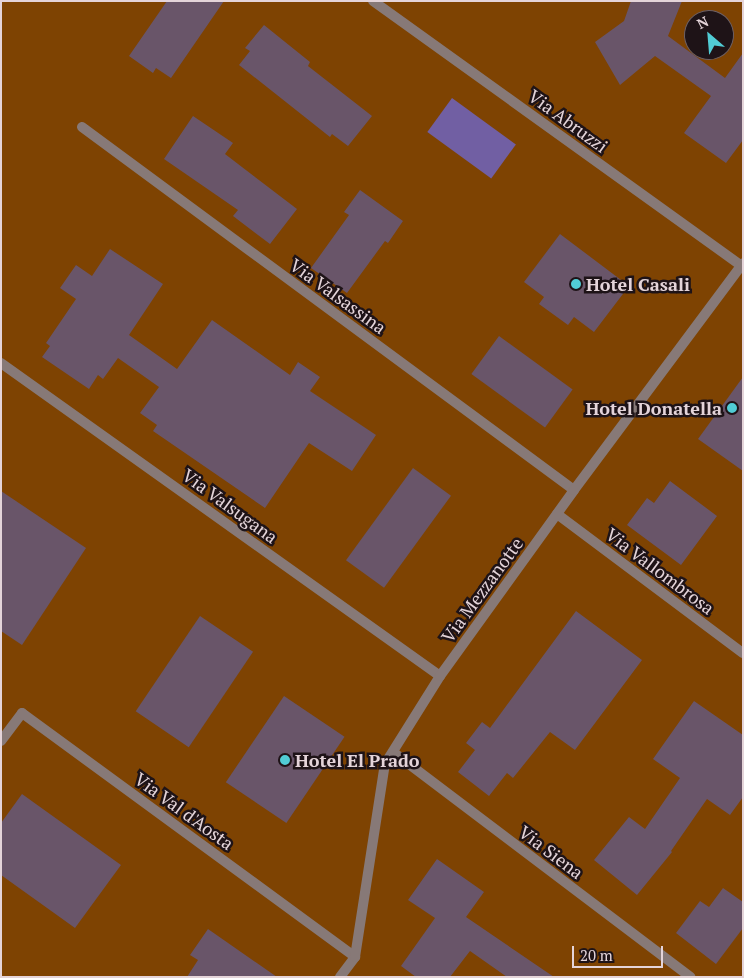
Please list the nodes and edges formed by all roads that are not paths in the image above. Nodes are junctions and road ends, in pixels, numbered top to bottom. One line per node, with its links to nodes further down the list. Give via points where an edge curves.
1 (373, 1): 3 (street, Via Abruzzi)
2 (82, 127): 5 (street, Via Valsassina)
3 (742, 266): 5 (street, Via Mezzanotte)
4 (1, 363): 8 (street, Via Valsugana)
5 (574, 490): 6 (street, Via Mezzanotte)
6 (557, 514): 7 (street, Via Vallombrosa); 8 (street, Via Mezzanotte)
7 (743, 653)
8 (440, 676): 10 (street, Via Mezzanotte)
9 (1, 741): 11 (street, Via Val d'Aosta, via 22,713)
10 (393, 752): 11 (street, Via Mezzanotte, via 385,764); 13 (street, Via Siena)
11 (354, 957): 12 (street, Via Mezzanotte)
12 (340, 977)
13 (690, 977)

